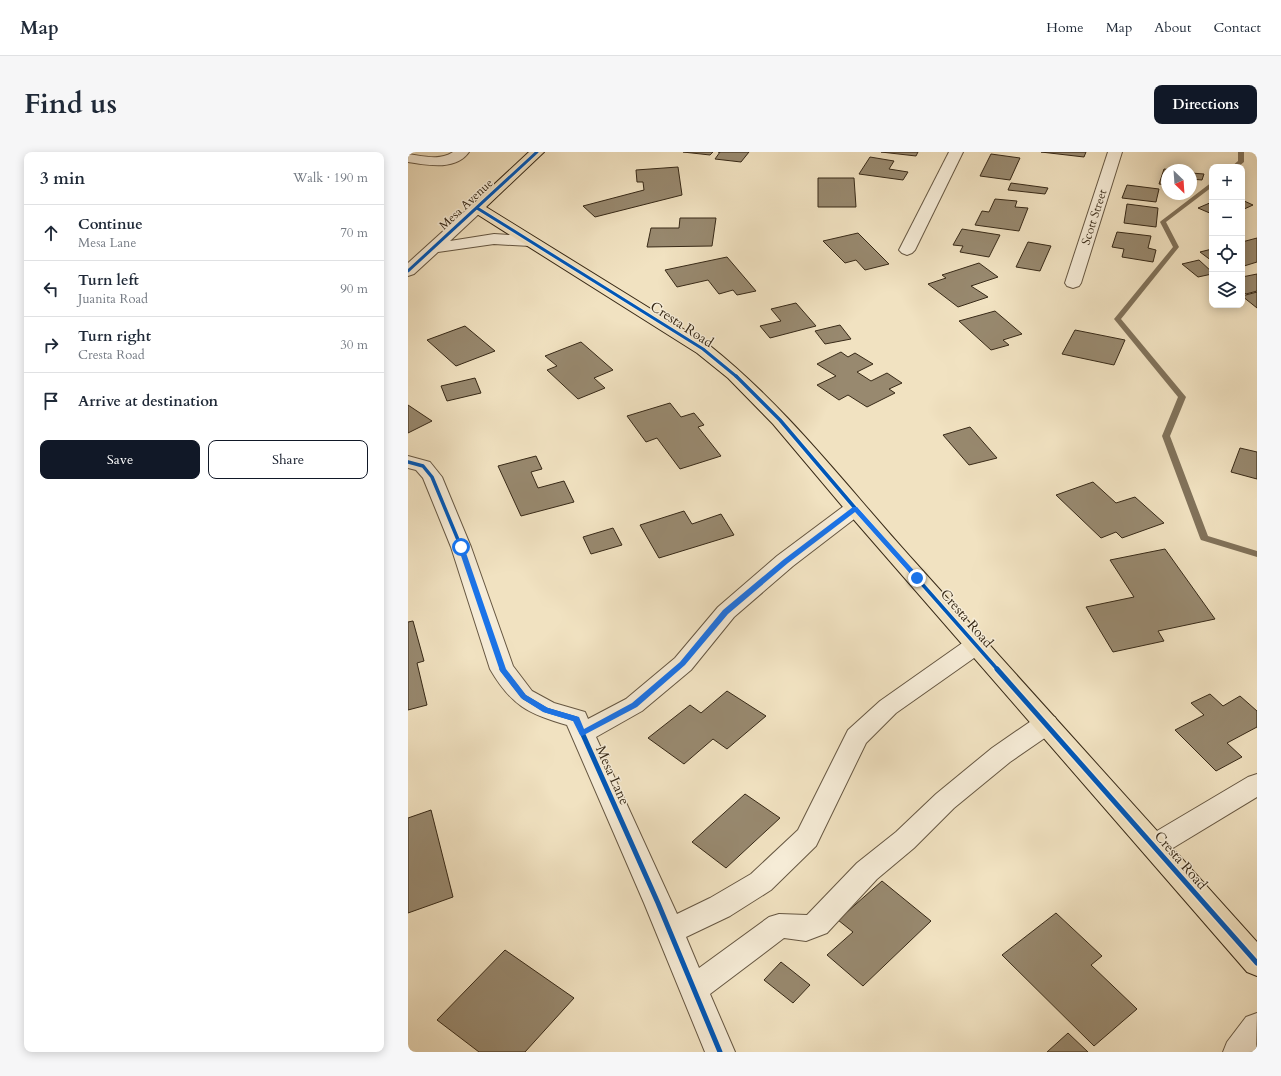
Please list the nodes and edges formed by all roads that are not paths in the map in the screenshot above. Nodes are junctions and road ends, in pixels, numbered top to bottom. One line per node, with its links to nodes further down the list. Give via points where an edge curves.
1 (410, 152): 6 (street)
2 (462, 152): 7 (street, via 456,157 436,162)
3 (537, 152): 8 (main road, Mesa Avenue)
4 (956, 152): 11 (street)
5 (1115, 152): 13 (street, Scott Street)
6 (408, 154)
7 (408, 158)
8 (477, 208): 9 (main road, Cresta Road); 10 (street, Mesa Avenue)
9 (530, 241): 10 (street, via 494,239); 15 (main road, Cresta Road, via 703,349 734,374 780,420)
10 (433, 248): 12 (street, Mesa Avenue)
11 (907, 250)
12 (408, 271)
13 (1073, 283)
14 (408, 462): 18 (street, Mesa Lane, via 423,466 432,477 461,547 502,669 524,697 546,710 576,719)
15 (855, 508): 16 (main road, Cresta Road); 18 (street, via 785,561 726,612 683,664 634,705)
16 (976, 645): 17 (main road, Cresta Road); 21 (street, via 888,707 857,737 807,838 760,882 720,907)
17 (1046, 724): 20 (main road, Cresta Road); 23 (street, via 1001,755 945,801 867,871 817,924 809,929 800,930 786,925 779,926)
18 (582, 733): 21 (street, Mesa Lane)
19 (1257, 784): 20 (street)
20 (1154, 846): 22 (main road, Cresta Road)
21 (670, 931): 23 (street, Mesa Lane)
22 (1257, 963)
23 (694, 989): 25 (street, Mesa Lane)
24 (1257, 1027): 26 (street)
25 (720, 1052)
26 (1238, 1052)

